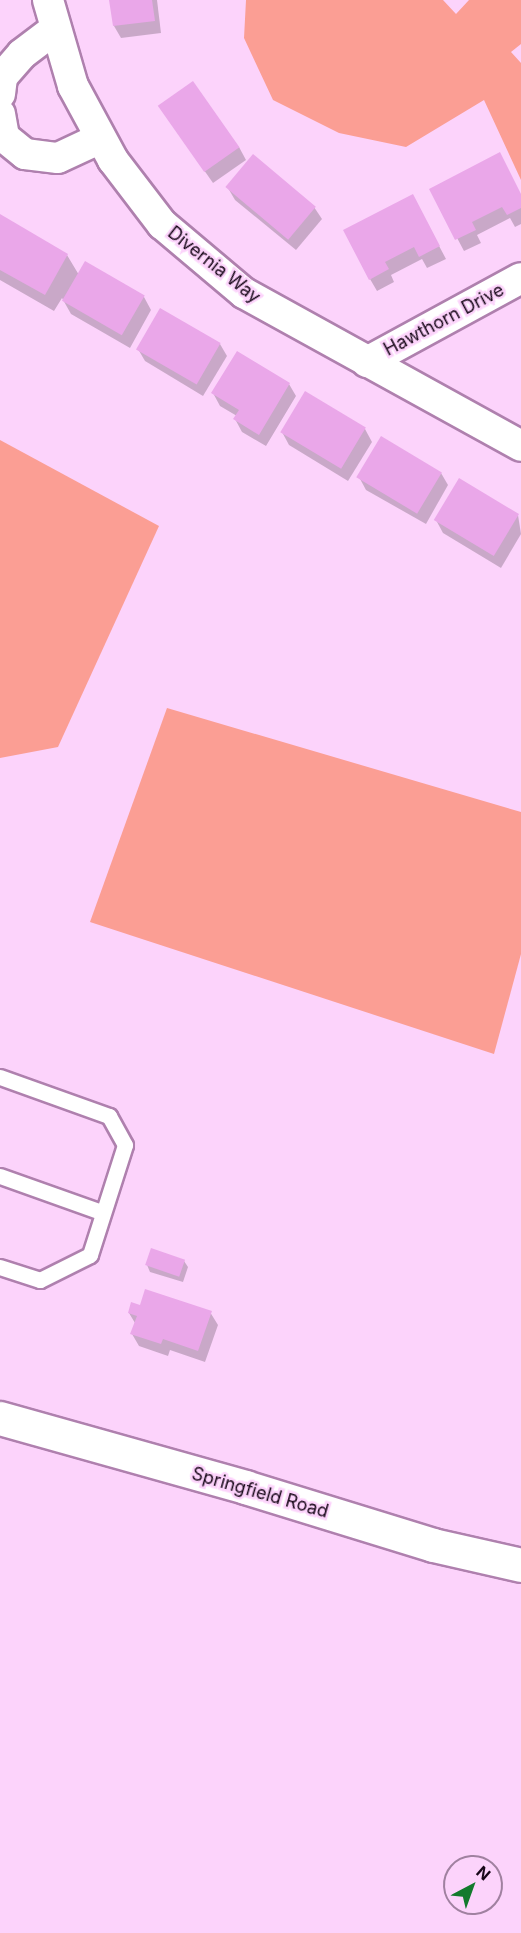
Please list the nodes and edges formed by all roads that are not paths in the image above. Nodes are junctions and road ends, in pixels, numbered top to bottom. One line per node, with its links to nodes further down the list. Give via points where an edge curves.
1 (48, 0): 2 (street, Divernia Way)
2 (55, 29): 3 (street, via 2,77); 5 (street, Divernia Way, via 74,87)
3 (0, 94)
4 (0, 114): 5 (street, via 4,137 25,154 58,158)
5 (101, 138): 7 (street, Divernia Way, via 162,224 244,293)
6 (521, 278): 7 (street, Hawthorn Drive)
7 (367, 362): 8 (street, Divernia Way)
8 (521, 447)
9 (0, 1077): 11 (lane, via 109,1116 125,1145)
10 (0, 1176): 11 (lane)
11 (101, 1212): 12 (lane, via 90,1255 40,1280)
12 (0, 1267)
13 (0, 1418): 14 (street, Springfield Road, via 246,1487 433,1545)
14 (521, 1565)

